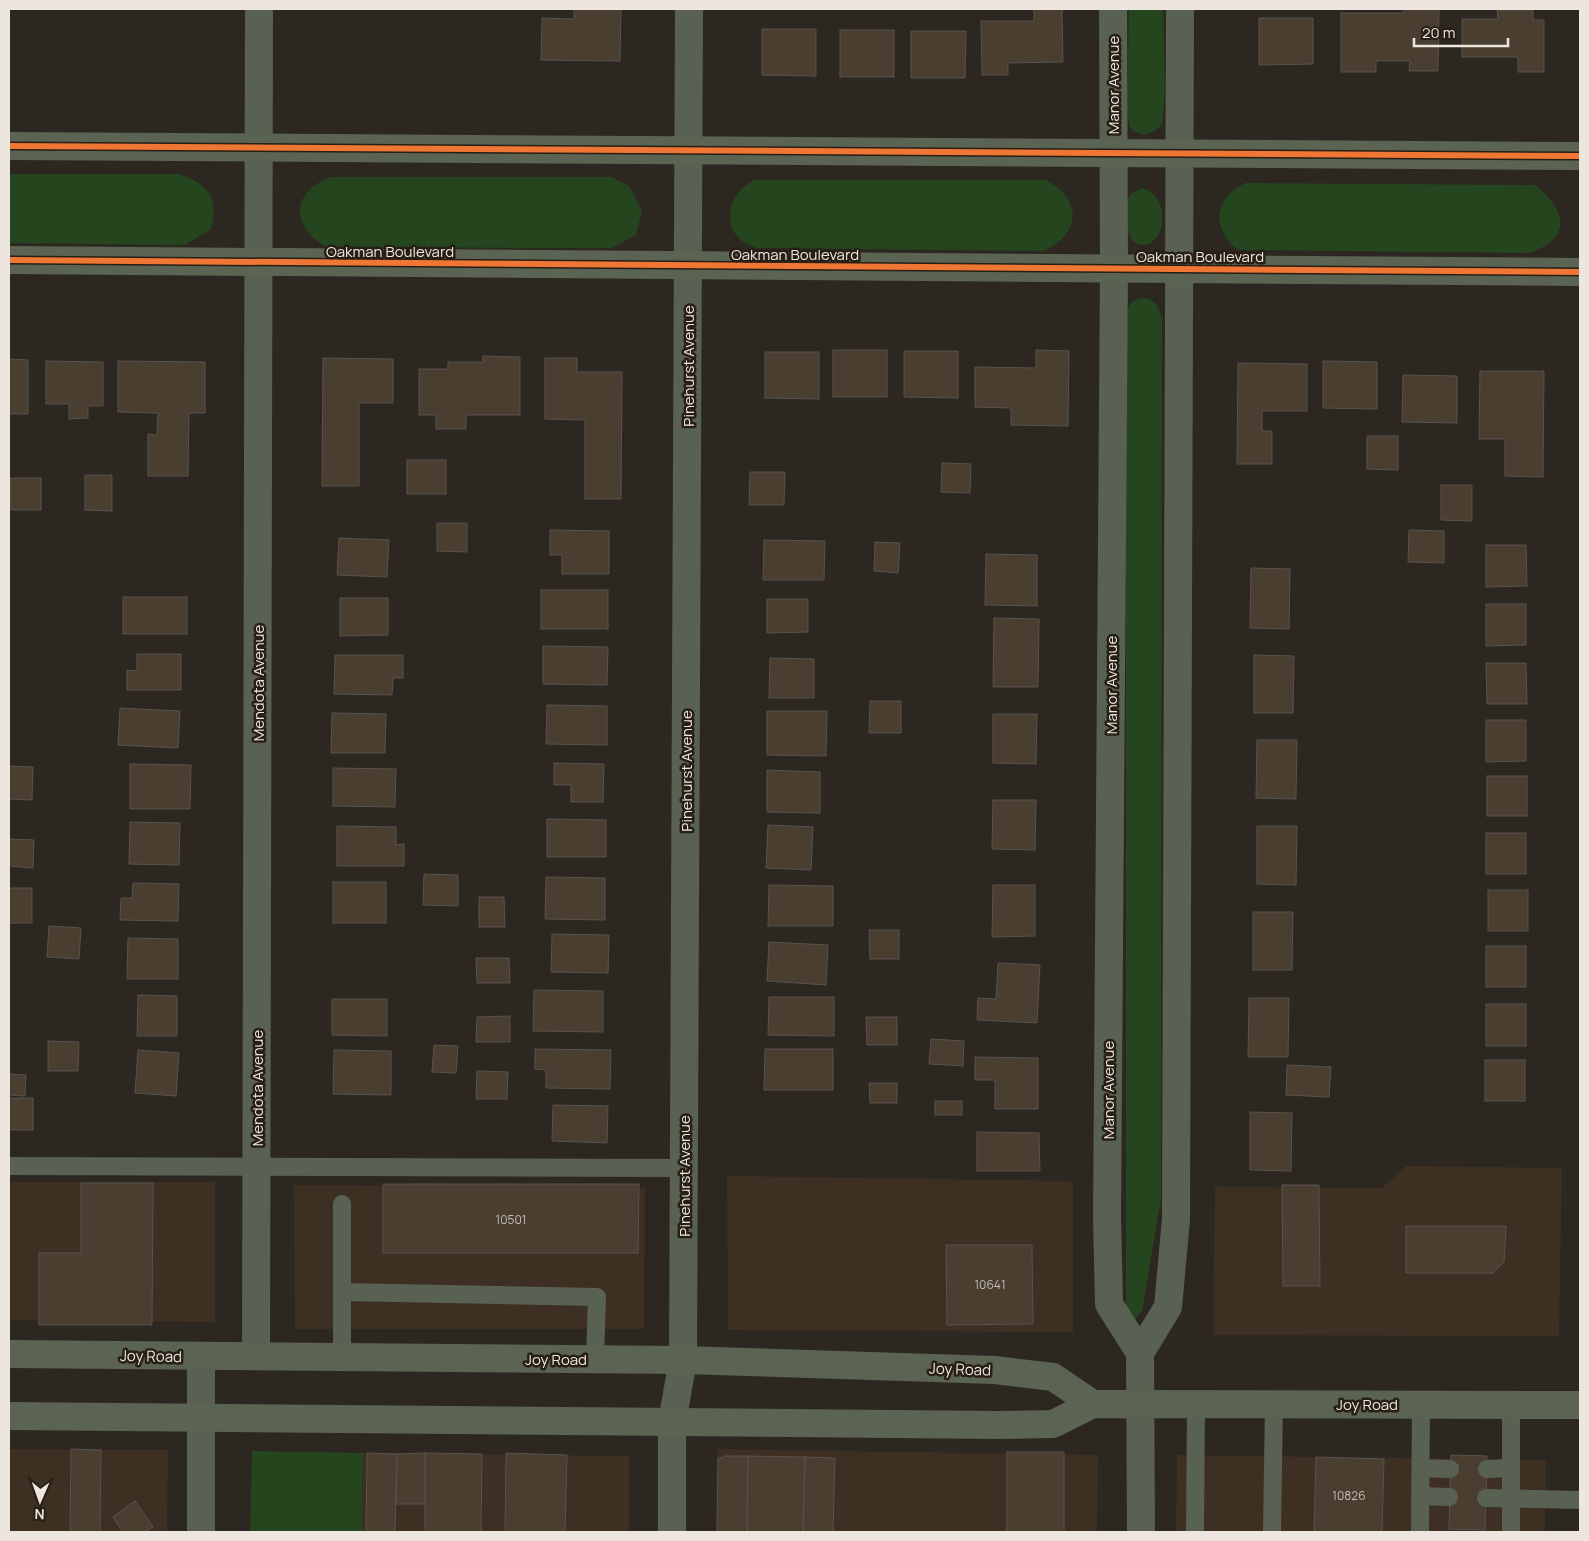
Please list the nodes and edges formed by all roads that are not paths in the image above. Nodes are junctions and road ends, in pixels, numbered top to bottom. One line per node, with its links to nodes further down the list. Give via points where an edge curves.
1 (259, 9): 6 (street, Mendota Avenue)
2 (689, 9): 7 (street, Pinehurst Avenue)
3 (1113, 9): 8 (street, Manor Avenue)
4 (1180, 9): 9 (street)
5 (9, 146): 6 (street)
6 (259, 148): 7 (street); 12 (street, Mendota Avenue)
7 (689, 151): 8 (street); 13 (street, Pinehurst Avenue)
8 (1113, 154): 9 (street); 14 (street, Manor Avenue)
9 (1180, 154): 10 (street); 15 (street)
10 (1580, 156)
11 (9, 260): 12 (street, Oakman Boulevard)
12 (259, 263): 13 (street, Oakman Boulevard); 18 (street, Mendota Avenue)
13 (689, 266): 14 (street, Oakman Boulevard); 19 (street, Pinehurst Avenue)
14 (1114, 268): 15 (street, Oakman Boulevard); 22 (street, Manor Avenue, via 1109,1304)
15 (1180, 269): 16 (street, Oakman Boulevard); 22 (street, via 1176,1219 1168,1307)
16 (1580, 272)
17 (9, 1166): 18 (lane)
18 (257, 1167): 19 (lane); 24 (street, Mendota Avenue)
19 (684, 1168): 28 (street, Pinehurst Avenue)
20 (342, 1204): 21 (lane)
21 (342, 1292): 26 (lane); 27 (lane, via 597,1297)
22 (1140, 1353): 30 (street)
23 (9, 1354): 25 (street, Joy Road)
24 (256, 1356): 25 (street, Joy Road); 26 (street, Joy Road)
25 (201, 1357): 37 (street)
26 (342, 1357): 27 (street, Joy Road)
27 (595, 1359): 28 (street, Joy Road)
28 (683, 1360): 29 (street, Joy Road, via 996,1370 1053,1377); 38 (street, Pinehurst Avenue)
29 (1094, 1404): 30 (street, Joy Road); 38 (street, Joy Road, via 1053,1424)
30 (1141, 1404): 31 (street, Joy Road); 50 (street)
31 (1196, 1404): 32 (street, Joy Road); 51 (lane)
32 (1274, 1404): 33 (street, Joy Road); 52 (lane)
33 (1421, 1404): 34 (street, Joy Road); 39 (lane)
34 (1511, 1405): 35 (street, Joy Road); 40 (lane)
35 (1580, 1405)
36 (9, 1416): 37 (street, Joy Road)
37 (202, 1417): 38 (street, Joy Road); 48 (street)
38 (672, 1422): 49 (street, Pinehurst Avenue)
39 (1421, 1468): 41 (lane); 43 (lane)
40 (1511, 1468): 42 (lane); 46 (lane)
41 (1450, 1469)
42 (1487, 1469)
43 (1420, 1496): 44 (lane); 53 (lane)
44 (1449, 1497)
45 (1486, 1498): 46 (lane)
46 (1511, 1499): 47 (lane); 54 (lane)
47 (1580, 1500)
48 (201, 1532)
49 (672, 1532)
50 (1140, 1532)
51 (1195, 1532)
52 (1272, 1532)
53 (1420, 1532)
54 (1511, 1532)

